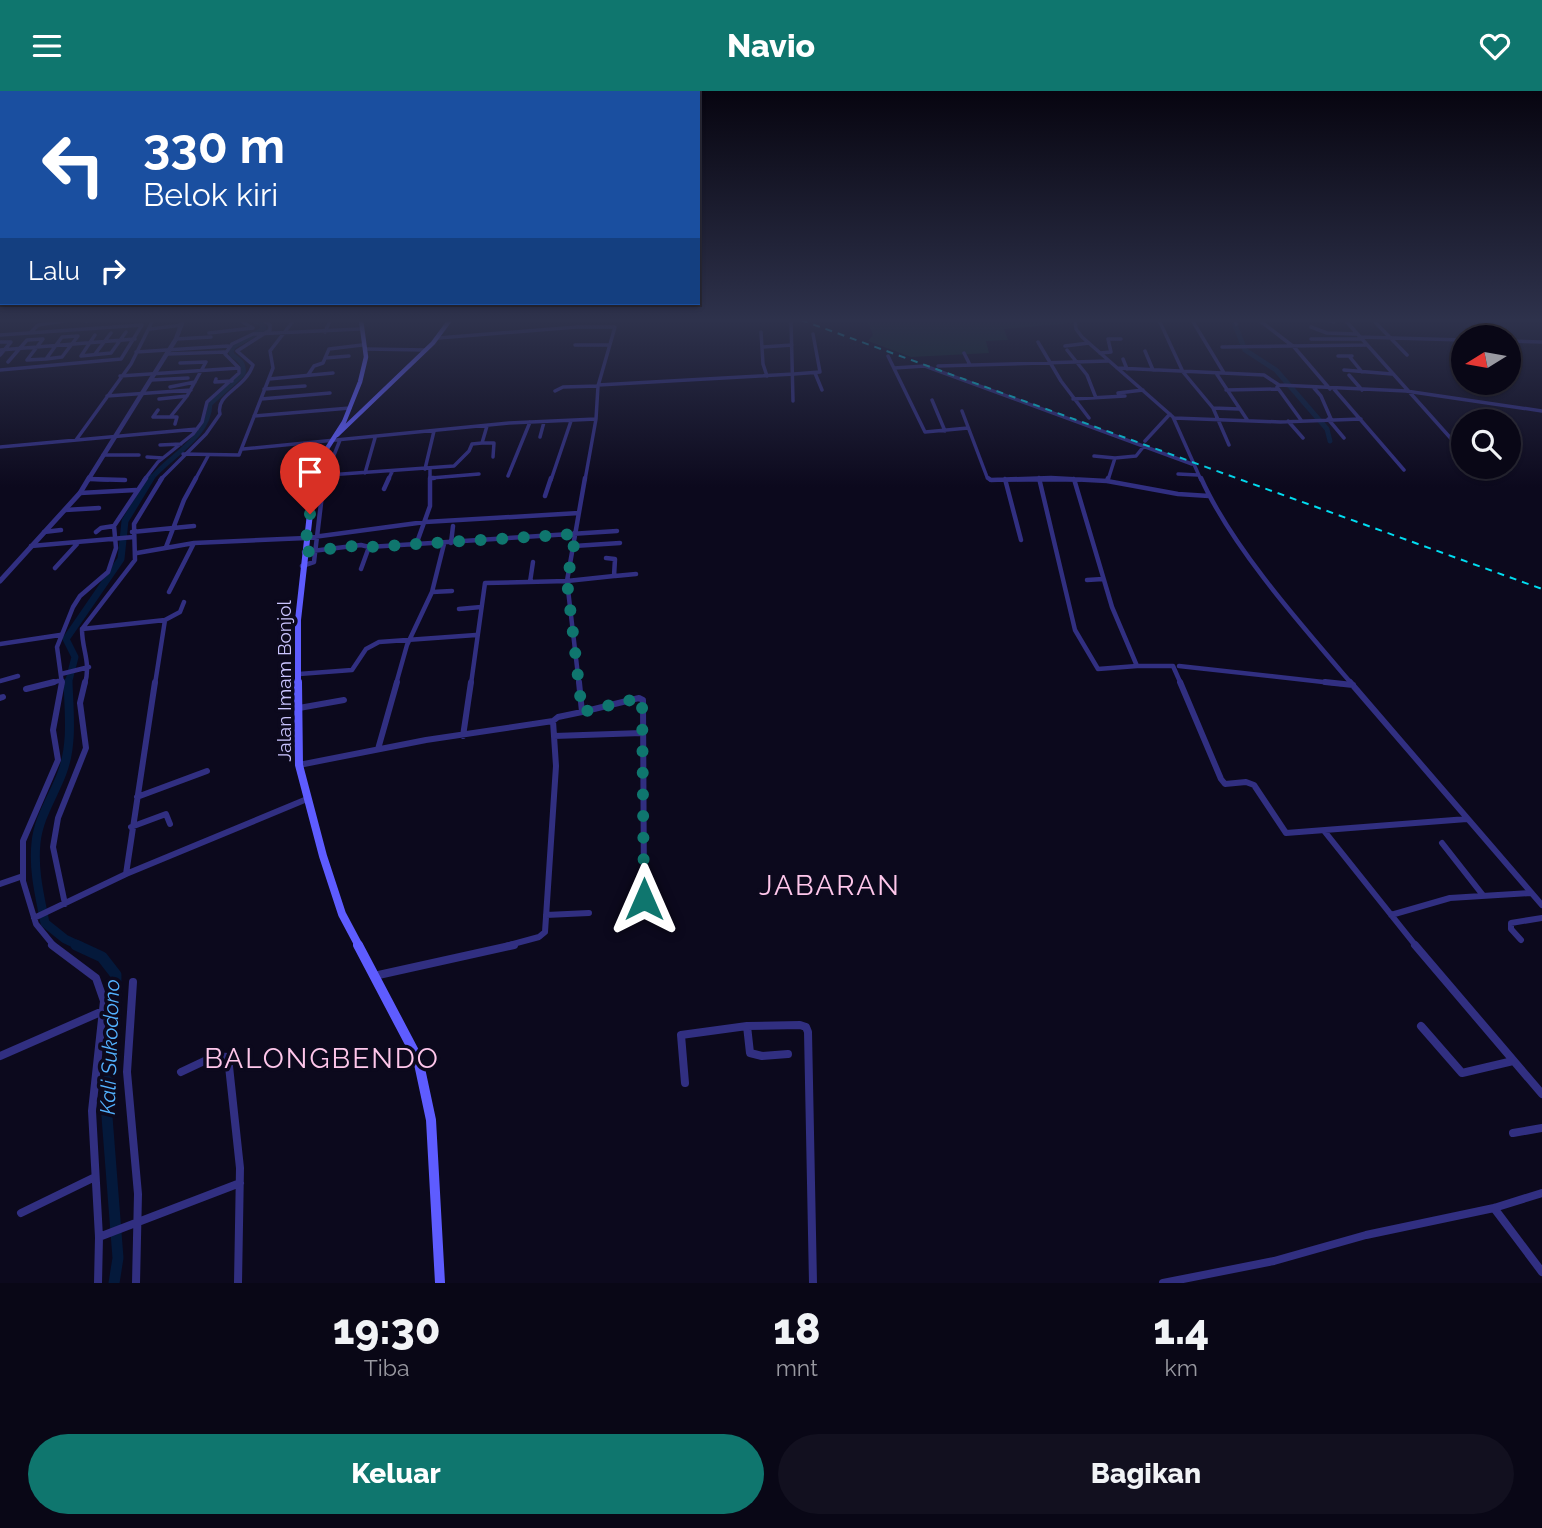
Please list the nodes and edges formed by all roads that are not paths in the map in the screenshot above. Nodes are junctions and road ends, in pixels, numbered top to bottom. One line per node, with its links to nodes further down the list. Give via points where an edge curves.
1 (1349, 375): 47 (street)
2 (120, 376): 3 (street); 55 (street)
3 (124, 376)
4 (153, 376): 32 (street)
5 (178, 376): 29 (street)
6 (199, 376): 34 (street)
7 (237, 376): 33 (street)
8 (248, 376): 104 (street, via 219,401 220,414 214,426)
9 (270, 376): 31 (street)
10 (302, 376): 31 (street)
11 (361, 376): 62 (main road, Jalan Imam Bonjol)
12 (400, 376): 93 (main road)
13 (601, 376): 36 (street)
14 (767, 376): 15 (street); 36 (street)
15 (772, 376)
16 (794, 376): 61 (street)
17 (816, 376): 44 (street)
18 (898, 376): 88 (street, via 925,432)
19 (953, 376): 98 (street)
20 (1058, 376): 59 (street)
21 (1087, 376): 56 (street)
22 (1129, 376): 45 (street)
23 (1186, 376): 63 (street)
24 (1218, 376): 46 (street)
25 (1265, 376): 38 (street)
26 (1321, 376): 42 (street)
27 (1394, 376): 49 (street)
28 (188, 378): 29 (street)
29 (176, 379): 32 (street); 40 (street)
30 (216, 379): 33 (street)
31 (269, 379): 41 (street)
32 (150, 380): 50 (street)
33 (232, 381): 86 (street, via 207,402)
34 (195, 382): 40 (street); 43 (street)
35 (305, 386): 41 (street)
36 (598, 386): 48 (street); 72 (street)
37 (1290, 386): 38 (street); 39 (street)
38 (1277, 387): 46 (street); 76 (street)
39 (1314, 388): 42 (street); 73 (street)
40 (169, 389): 43 (street); 50 (street)
41 (264, 389): 58 (street)
42 (1332, 389): 47 (street); 74 (street)
43 (191, 390): 53 (street)
44 (822, 390)
45 (1143, 390): 52 (street); 70 (street)
46 (1226, 390): 64 (street)
47 (1362, 390): 49 (street)
48 (555, 391)
49 (1406, 391): 67 (street); 95 (street)
50 (141, 393): 55 (street); 89 (street)
51 (330, 393): 58 (street)
52 (1118, 393)
53 (187, 396): 57 (street); 68 (street)
54 (1125, 396): 56 (street)
55 (106, 397): 96 (street)
56 (1096, 398): 59 (street)
57 (159, 399)
58 (261, 399): 69 (street)
59 (1073, 399): 71 (street)
60 (932, 400): 88 (street)
61 (793, 401)
62 (349, 408): 69 (street); 93 (main road, Jalan Imam Bonjol)
63 (1213, 408): 64 (street); 75 (street)
64 (1239, 409): 79 (street)
65 (158, 410): 68 (street, via 153,417)
66 (962, 411): 85 (street)
67 (1542, 411)
68 (171, 416): 83 (street, via 178,418)
69 (254, 416): 103 (street)
70 (1172, 416): 75 (street); 98 (street); 114 (street)
71 (1089, 418)
72 (596, 419): 77 (street); 138 (street)
73 (1329, 419): 74 (street); 76 (street); 94 (street)
74 (1361, 419): 116 (street)
75 (1219, 420): 78 (street); 101 (street)
76 (1301, 420): 80 (street)
77 (571, 421): 82 (street); 134 (street)
78 (1228, 421): 79 (street)
79 (1248, 421): 80 (street)
80 (1288, 421): 92 (street)
81 (530, 422): 82 (street); 84 (street); 123 (street)
82 (544, 422): 90 (street)
83 (175, 424)
84 (487, 426): 87 (street); 97 (street)
85 (968, 428): 88 (street); 127 (street, via 988,478)
86 (197, 429): 89 (street); 99 (street)
87 (434, 431): 91 (street); 115 (street)
88 (946, 431)
89 (114, 437): 96 (street); 105 (street)
90 (540, 437)
91 (375, 438): 93 (street); 118 (street)
92 (1303, 438)
93 (336, 439): 103 (street); 122 (main road, Jalan Imam Bonjol, via 319,460)
94 (1344, 439)
95 (1451, 439)
96 (76, 440): 102 (street)
97 (482, 443): 110 (street, via 494,443); 115 (street, via 472,444 454,466)
98 (1144, 443): 111 (street, via 1136,456); 114 (street)
99 (181, 444): 100 (street); 112 (street)
100 (160, 445)
101 (1229, 445)
102 (0, 447)
103 (243, 449): 107 (street, via 239,455)
104 (183, 454): 107 (street); 113 (street)
105 (103, 455): 106 (street); 126 (street)
106 (139, 455)
107 (208, 456): 143 (street)
108 (1094, 456): 111 (street)
109 (148, 457): 112 (street)
110 (493, 457)
111 (1115, 459): 130 (street)
112 (161, 461): 113 (street); 132 (street)
113 (173, 462): 150 (street, via 148,499)
114 (1192, 464): 121 (street)
115 (427, 469): 117 (street); 124 (street)
116 (1404, 470)
117 (392, 472): 118 (street); 131 (street)
118 (365, 473): 122 (street)
119 (479, 474): 124 (street)
120 (1178, 474): 121 (street)
121 (1198, 475): 135 (street)
122 (319, 476): 149 (street); 151 (main road, Jalan Imam Bonjol)
123 (508, 476)
124 (431, 478): 139 (street)
125 (1039, 478): 127 (street); 128 (street); 190 (street, via 1076,633 1098,669)
126 (89, 479): 129 (street); 133 (street)
127 (1005, 479): 153 (street)
128 (1074, 479): 130 (street); 173 (street)
129 (125, 480)
130 (1107, 481): 135 (street)
131 (384, 489)
132 (136, 490): 133 (street); 140 (street)
133 (80, 493): 137 (street)
134 (545, 496)
135 (1209, 496): 197 (street, via 1266,578)
136 (100, 508): 137 (street)
137 (65, 510): 146 (street)
138 (579, 513): 139 (street); 148 (street)
139 (425, 521): 149 (street); 158 (street)
140 (114, 526): 147 (street); 152 (street)
141 (194, 526): 143 (street)
142 (453, 526): 155 (street)
143 (173, 528): 150 (street); 161 (street)
144 (61, 530): 146 (street)
145 (617, 531): 148 (street)
146 (44, 532): 159 (street)
147 (96, 532)
148 (576, 534): 155 (street); 160 (street)
149 (318, 535): 151 (street); 163 (street)
150 (132, 536): 152 (street); 165 (street)
151 (307, 536): 154 (street); 164 (main road, Jalan Imam Bonjol)
152 (116, 540): 157 (street); 186 (street, via 108,572 78,598)
153 (1021, 540)
154 (194, 543): 161 (street); 179 (street)
155 (448, 543): 158 (street); 180 (street)
156 (620, 543): 160 (street)
157 (77, 544): 159 (street); 169 (street)
158 (416, 545): 162 (street)
159 (31, 546): 175 (street)
160 (574, 546): 176 (street)
161 (166, 547): 165 (street)
162 (369, 547): 163 (street); 170 (street)
163 (316, 550): 164 (street); 168 (street, via 314,562)
164 (304, 552): 168 (main road, Jalan Imam Bonjol)
165 (137, 553): 185 (street)
166 (606, 558): 172 (street, via 615,559)
167 (533, 562): 177 (street)
168 (302, 566): 193 (main road, Jalan Imam Bonjol)
169 (55, 568)
170 (361, 569)
171 (636, 574): 172 (street)
172 (615, 576): 176 (street)
173 (1103, 579): 174 (street); 190 (street)
174 (1087, 580)
175 (0, 581)
176 (567, 581): 177 (street); 201 (street)
177 (530, 582): 182 (street, via 486,583)
178 (452, 591): 180 (street)
179 (169, 592)
180 (432, 592): 188 (street)
181 (184, 602): 184 (street, via 179,613)
182 (481, 607): 183 (street); 187 (street)
183 (458, 609)
184 (165, 620): 185 (street); 209 (street)
185 (82, 629): 192 (street)
186 (61, 635): 189 (street); 194 (street, via 57,650)
187 (477, 635): 188 (street); 204 (street)
188 (409, 639): 193 (street, via 371,645 352,670); 206 (street)
189 (0, 644)
190 (1137, 666): 214 (street, via 1173,666 1223,783 1254,785 1286,832)
191 (1179, 666): 197 (street)
192 (87, 667): 194 (street); 222 (street, via 80,703 86,751 55,832)
193 (299, 674): 200 (main road, Jalan Imam Bonjol)
194 (63, 675): 198 (street); 217 (street, via 53,724 58,761 24,836)
195 (18, 676): 196 (street)
196 (0, 681)
197 (1353, 685): 211 (street)
198 (26, 689)
199 (344, 700): 200 (street)
200 (299, 708): 207 (main road, Jalan Imam Bonjol)
201 (582, 712): 202 (street); 203 (street, via 642,698)
202 (553, 721): 204 (street); 205 (street)
203 (642, 733): 205 (street); 221 (street)
204 (463, 736): 206 (street)
205 (554, 736): 225 (street)
206 (378, 749): 207 (street)
207 (299, 765): 210 (main road, Jalan Imam Bonjol)
208 (207, 771): 209 (street)
209 (137, 797): 213 (street)
210 (307, 799): 216 (street); 230 (main road, Jalan Imam Bonjol, via 334,894)
211 (1467, 818): 214 (street, via 1327,828); 219 (street)
212 (170, 824): 213 (street, via 166,814)
213 (131, 827): 216 (street)
214 (1325, 832): 226 (street)
215 (1442, 843): 220 (street)
216 (126, 874): 222 (street)
217 (23, 876): 218 (street); 227 (street)
218 (0, 884)
219 (1531, 893): 220 (street); 223 (street)
220 (1482, 894): 226 (street)
221 (644, 899)
222 (63, 905): 227 (street)
223 (1542, 905)
224 (589, 913): 225 (street)
225 (546, 915): 230 (street, via 545,932 538,937)
226 (1391, 915): 237 (street)
227 (38, 917): 232 (street, via 43,935 52,945 96,978)
228 (1542, 918): 229 (street, via 1511,923)
229 (1521, 940)
230 (374, 976): 254 (main road, Jalan Imam Bonjol, via 418,1059 431,1120)
231 (133, 982): 248 (street, via 127,1072 136,1159)
232 (103, 1011): 236 (street); 243 (street, via 92,1111)
233 (747, 1026): 235 (street, via 750,1053); 239 (street, via 681,1035); 255 (street, via 800,1025 808,1033)
234 (1421, 1026): 237 (street, via 1462,1073)
235 (788, 1054)
236 (0, 1056)
237 (1513, 1061): 240 (street)
238 (181, 1072): 244 (street, via 215,1056 228,1057)
239 (685, 1083)
240 (1542, 1094)
241 (1542, 1128): 242 (street)
242 (1513, 1133)
243 (95, 1177): 247 (street); 249 (street)
244 (240, 1183): 248 (street); 253 (street)
245 (1542, 1193): 246 (street)
246 (1494, 1207): 250 (street); 256 (street)
247 (21, 1213)
248 (133, 1223): 249 (street); 252 (street)
249 (102, 1236): 251 (street)
250 (1542, 1272)
251 (98, 1283)
252 (136, 1283)
253 (238, 1283)
254 (440, 1283)
255 (813, 1283)
256 (1163, 1283)

